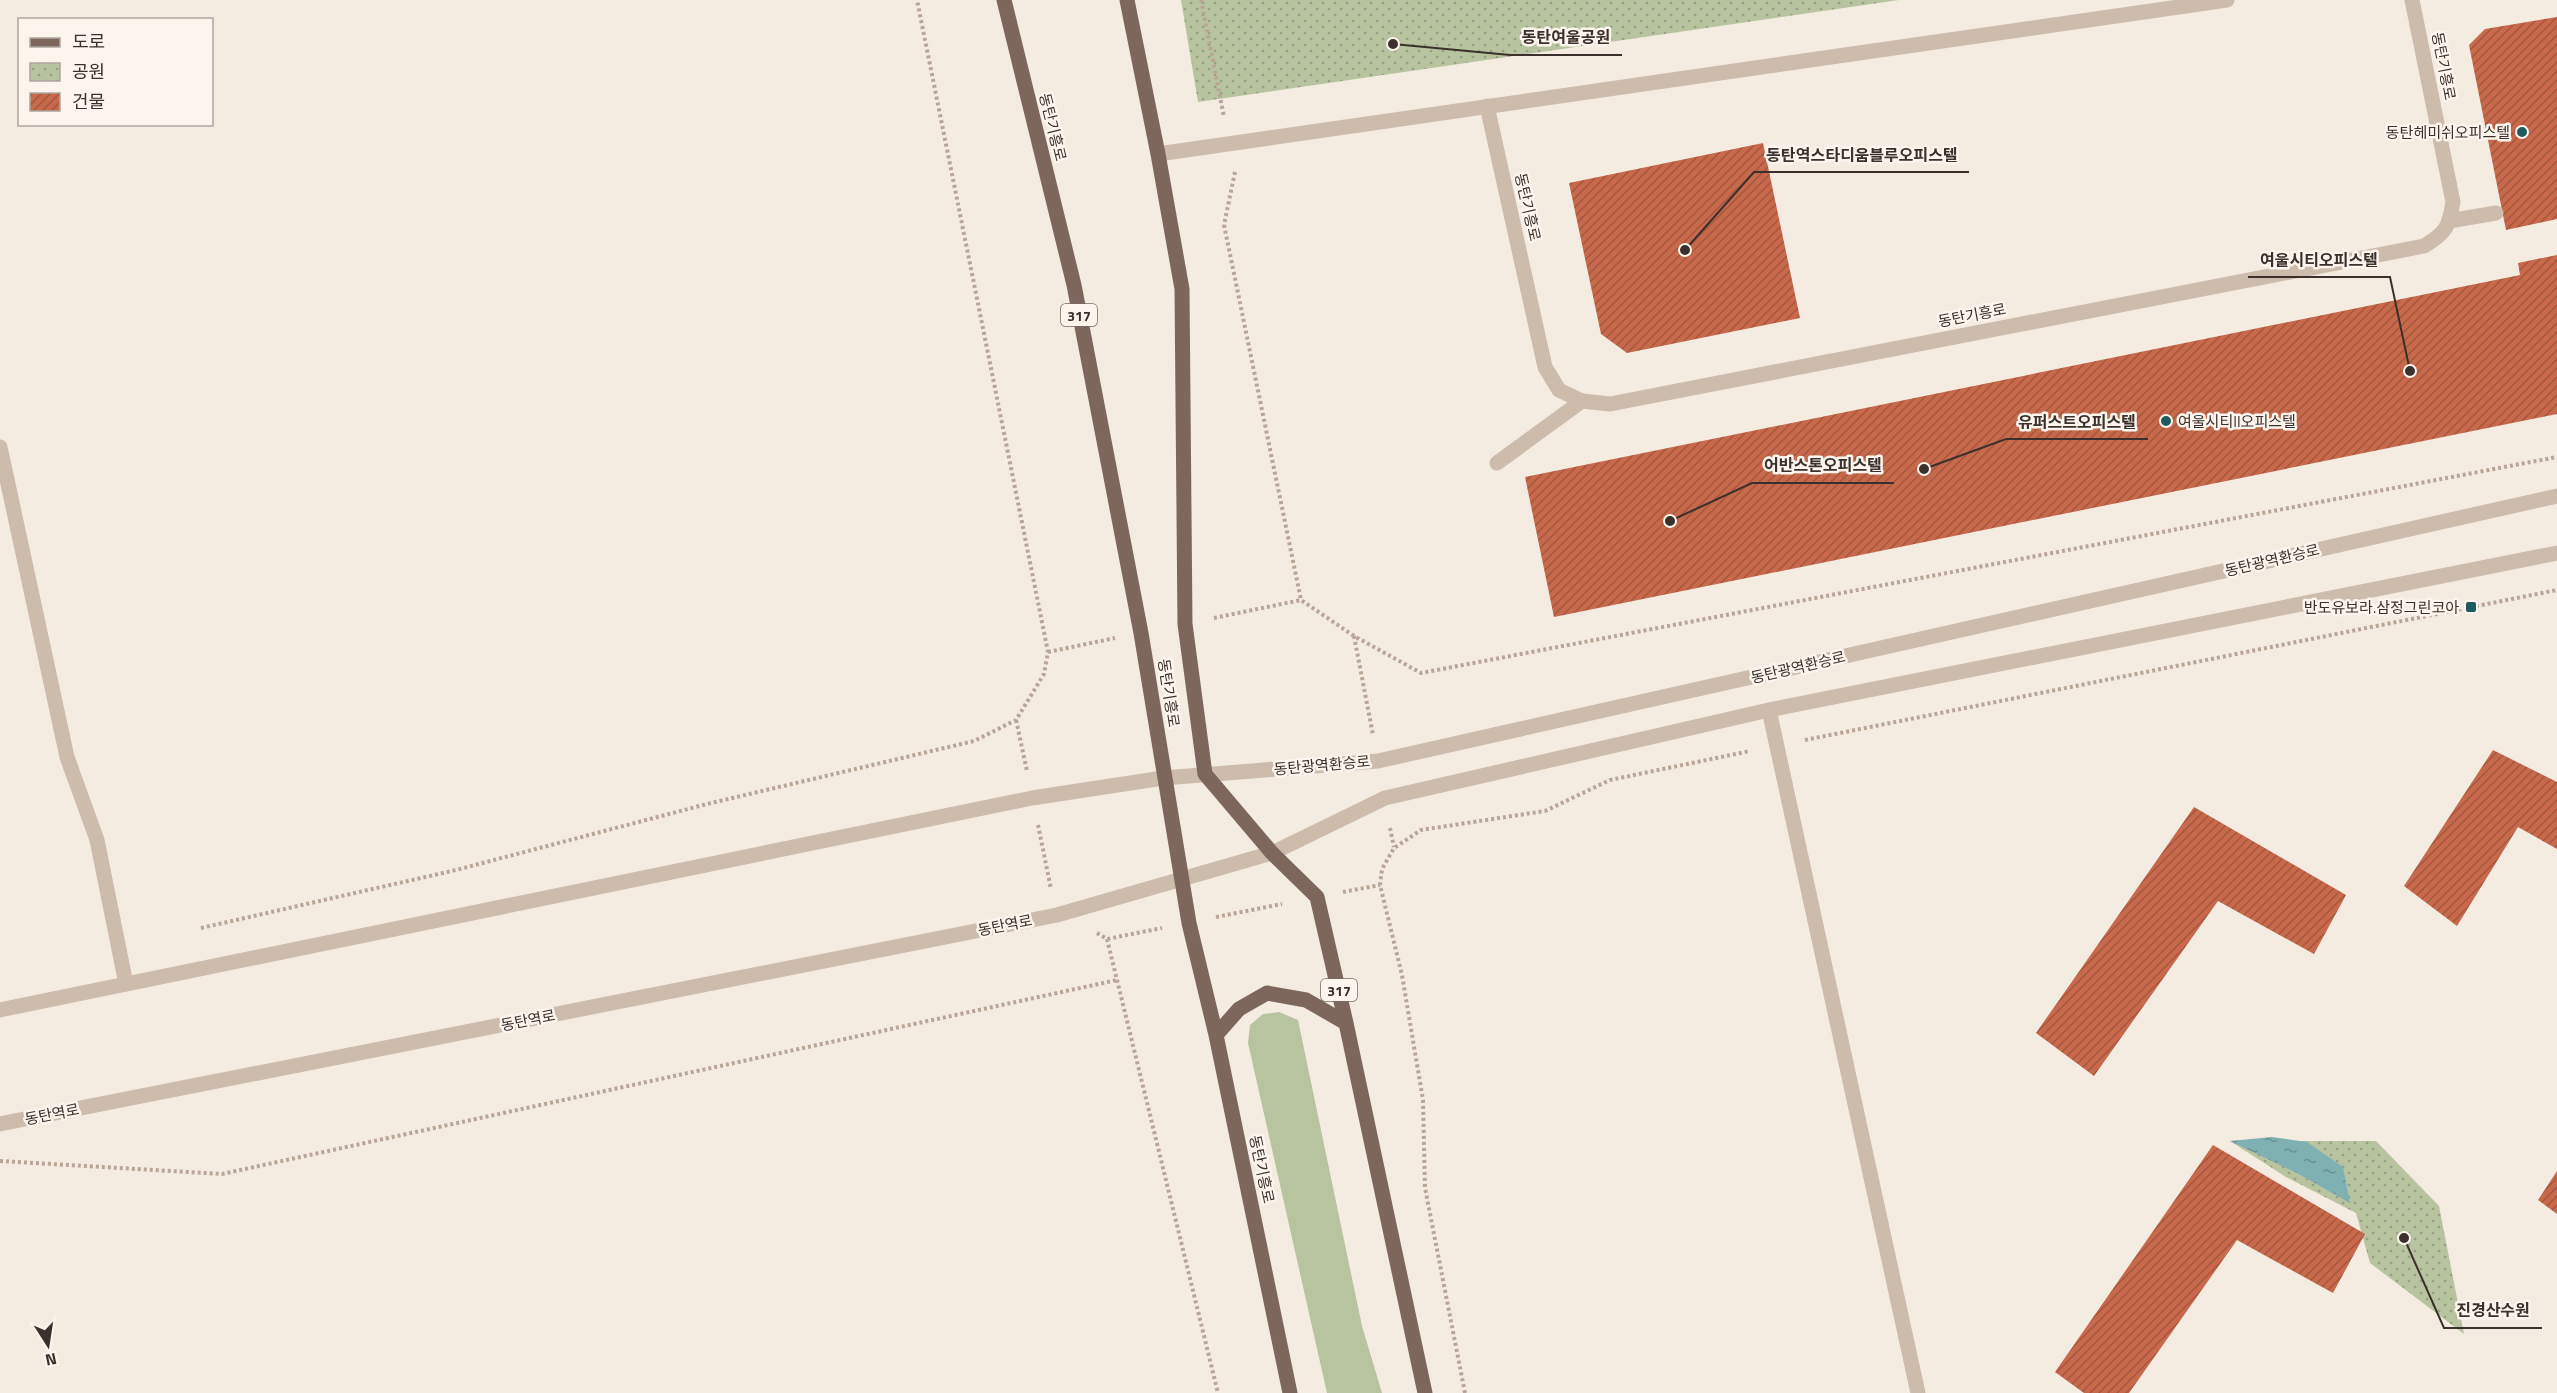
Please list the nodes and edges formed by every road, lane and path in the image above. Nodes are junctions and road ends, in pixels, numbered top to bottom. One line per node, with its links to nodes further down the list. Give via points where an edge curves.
1 (916, 0): 29 (path, via 1048,652 1044,674 1016,720 974,741 707,804 456,870)
2 (1004, 0): 23 (main road, 동탄기흥로 / 317, via 1074,285 1141,633)
3 (1127, 0): 9 (main road, 동탄기흥로)
4 (1201, 0): 8 (path)
5 (2228, 0): 7 (street)
6 (2412, 0): 12 (street, 동탄기흥로, via 2453,202)
7 (1487, 106): 9 (street); 13 (street, 동탄기흥로, via 1545,367 1559,390)
8 (1222, 109)
9 (1158, 154): 22 (main road, 동탄기흥로, via 1182,289 1185,624)
10 (1235, 173): 15 (path, via 1224,225 1301,600 1354,636 1421,673)
11 (2496, 213): 12 (street)
12 (2450, 221): 13 (street, 동탄기흥로, via 2441,235 2424,246 1610,404)
13 (1582, 401): 16 (street)
14 (0, 447): 31 (street, via 67,758 97,840)
15 (2557, 458)
16 (1497, 463)
17 (2557, 496): 22 (street, 동탄광역환승로, via 1378,761)
18 (2557, 554): 20 (street)
19 (2557, 590): 21 (path)
20 (1769, 711): 21 (street); 24 (street, via 1385,798)
21 (1778, 746): 26 (path, via 1610,780 1545,811 1421,830 1394,848 1382,869); 41 (street)
22 (1205, 774): 23 (street, 동탄광역환승로); 24 (main road)
23 (1163, 778): 25 (main road, 동탄기흥로 / 317); 31 (street, 동탄광역환승로, via 1032,798)
24 (1272, 853): 25 (street); 27 (main road)
25 (1182, 880): 28 (main road, 동탄기흥로 / 317); 35 (street, 동탄역로, via 1057,915)
26 (1380, 885): 27 (path); 40 (path, via 1402,975 1421,1089 1425,1188)
27 (1317, 897): 28 (path); 33 (main road, 317)
28 (1189, 923): 30 (path, via 1107,939); 34 (main road, 동탄기흥로 / 317)
29 (201, 928)
30 (1117, 980): 36 (path, via 222,1174); 37 (path)
31 (126, 984): 32 (street)
32 (0, 1010)
33 (1347, 1023): 34 (main road, via 1306,1000 1267,993 1239,1009); 39 (main road, 317)
34 (1216, 1035): 38 (main road, 동탄기흥로 / 317)
35 (0, 1124)
36 (0, 1161)
37 (1218, 1393)
38 (1290, 1393)
39 (1425, 1393)
40 (1466, 1393)
41 (1918, 1393)

